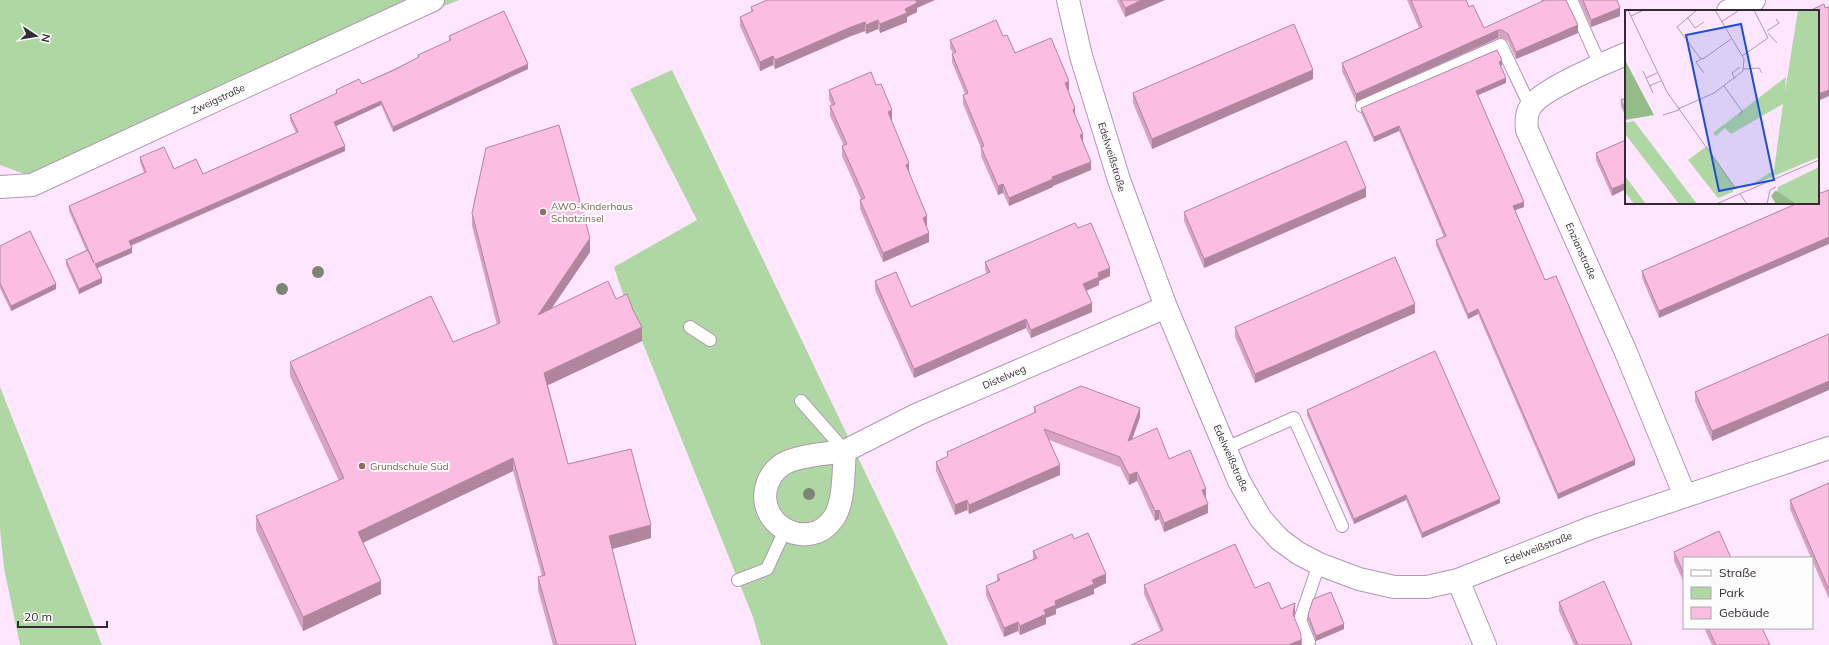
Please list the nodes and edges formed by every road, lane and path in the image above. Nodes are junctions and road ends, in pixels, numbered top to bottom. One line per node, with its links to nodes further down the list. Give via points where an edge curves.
1 (433, 0): 10 (street, Zweigstraße, via 32,185)
2 (1068, 0): 11 (street, Edelweißstraße, via 1081,56 1119,180)
3 (1754, 0): 5 (street)
4 (1572, 2): 7 (lane)
5 (1730, 10)
6 (1625, 54): 7 (street)
7 (1600, 65): 9 (street, via 1552,89)
8 (1362, 106): 9 (lane, via 1501,45)
9 (1530, 106): 18 (street, Enzianstraße, via 1526,119 1527,130 1625,350)
10 (0, 187)
11 (1166, 307): 15 (street, Edelweißstraße); 17 (street, Distelweg, via 916,415)
12 (690, 327): 13 (lane)
13 (710, 340)
14 (801, 401): 17 (lane)
15 (1226, 448): 19 (lane, via 1294,418); 21 (street, Edelweißstraße, via 1239,482 1261,519 1279,539)
16 (1829, 448): 18 (street, Edelweißstraße)
17 (845, 451): 20 (street, Distelweg, via 840,503 833,520 823,529 811,534); 20 (street, Distelweg, via 793,459 782,464 773,473 767,485 765,505 770,517)
18 (1685, 496): 23 (street, Edelweißstraße, via 1586,530)
19 (1342, 526)
20 (785, 530): 22 (lane, via 767,569)
21 (1319, 564): 23 (street, Edelweißstraße, via 1359,579 1394,587 1427,587); 24 (lane, via 1300,620)
22 (738, 580)
23 (1458, 580): 25 (street)
24 (1308, 645)
25 (1485, 645)

